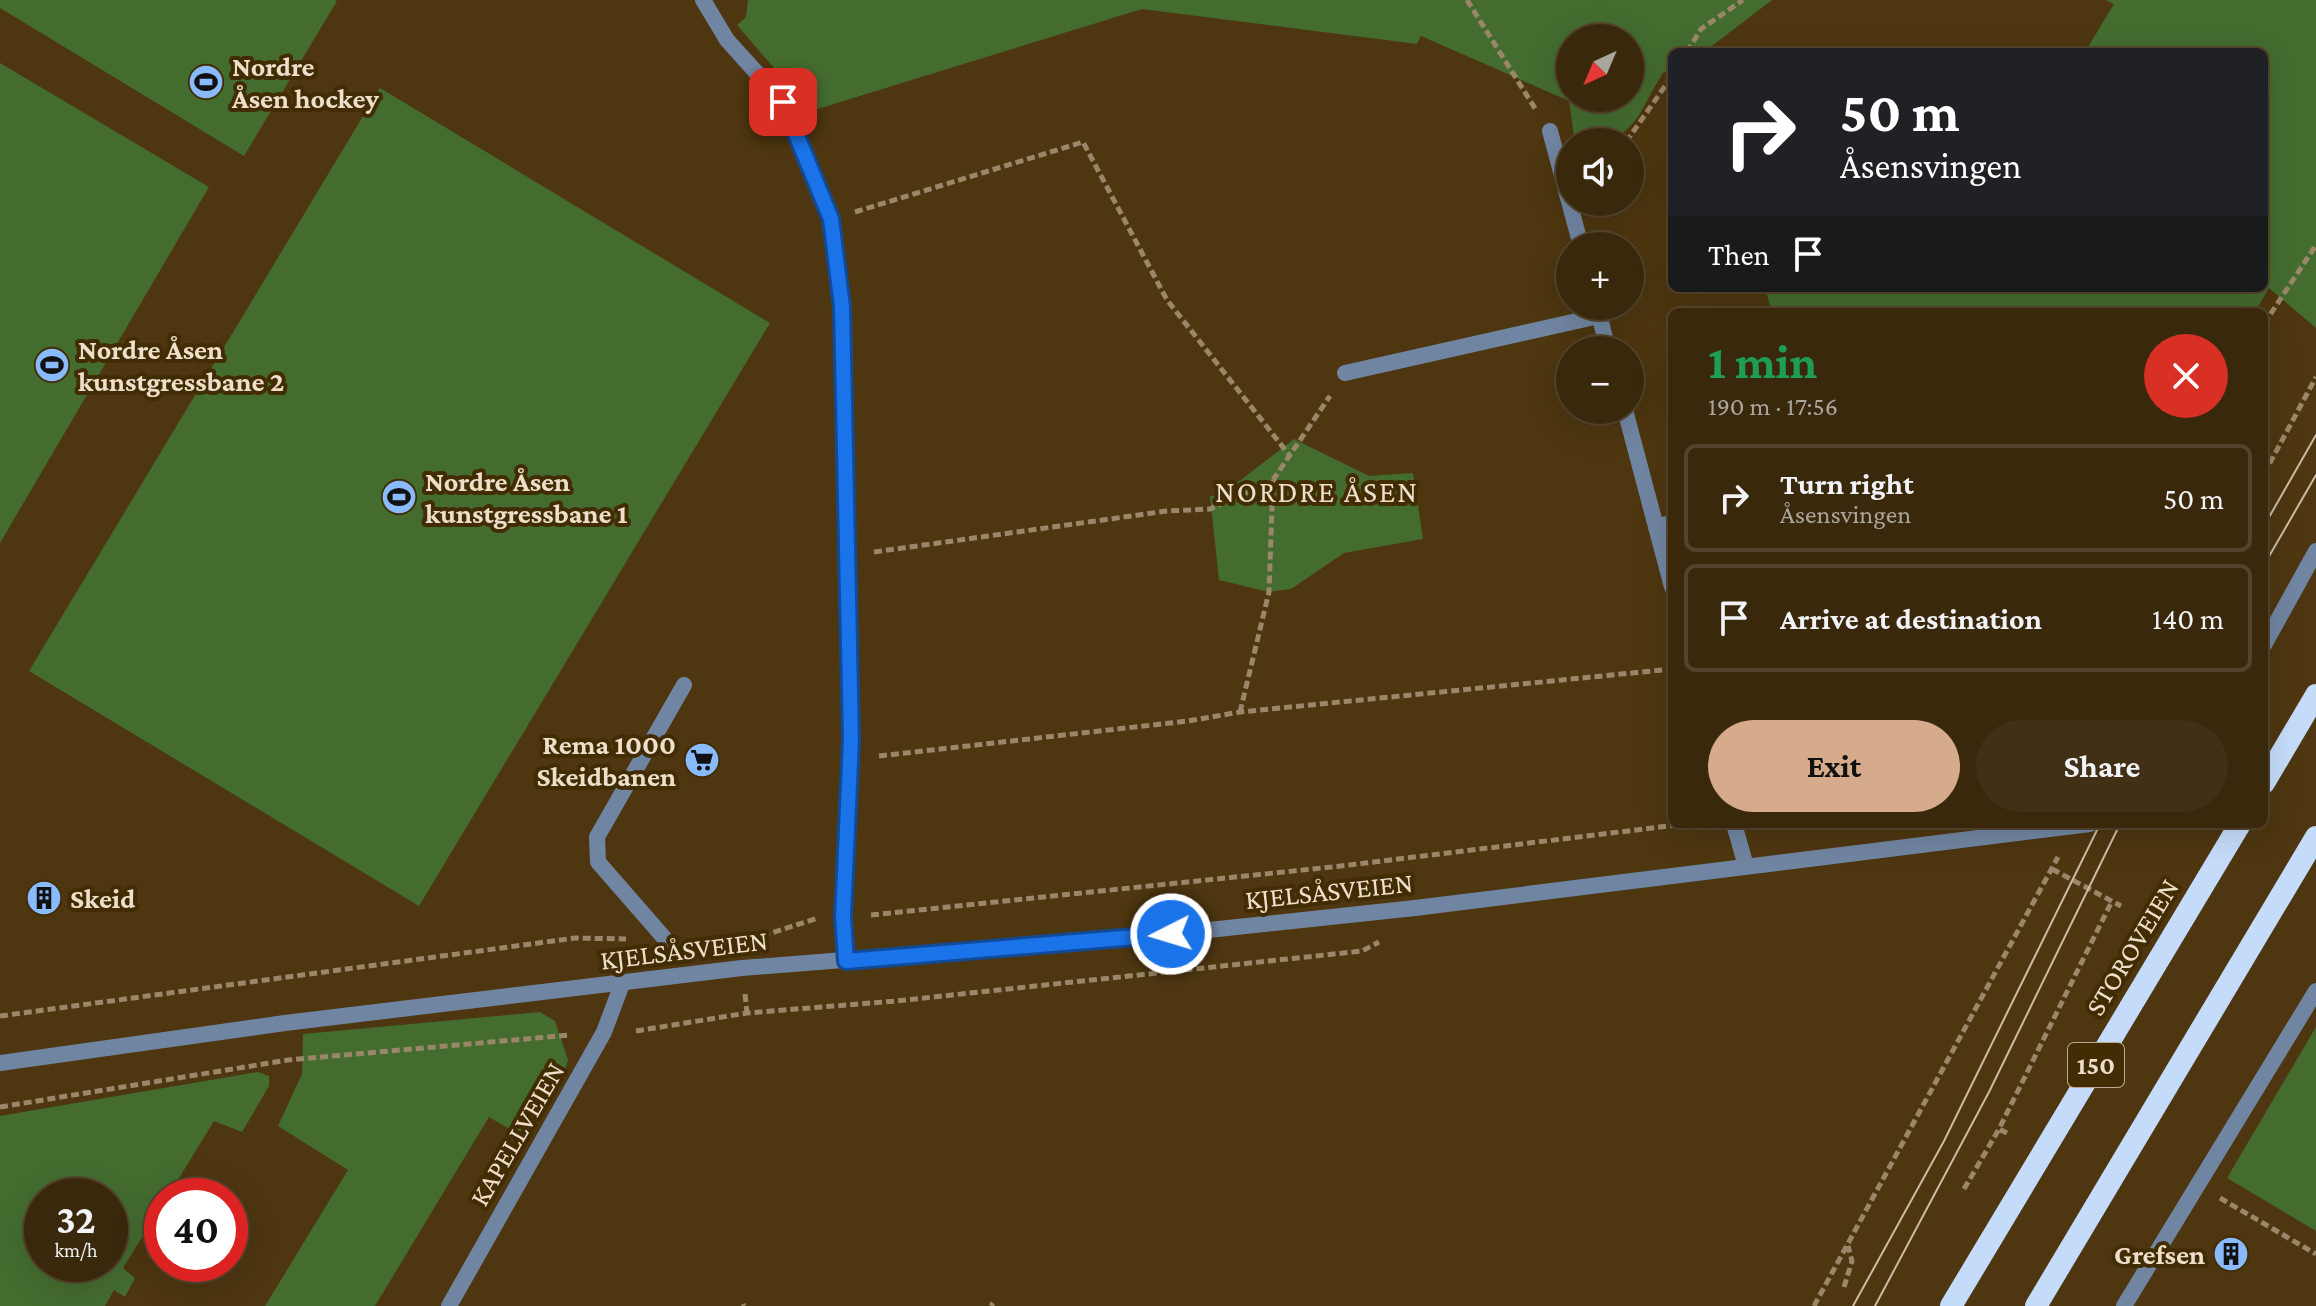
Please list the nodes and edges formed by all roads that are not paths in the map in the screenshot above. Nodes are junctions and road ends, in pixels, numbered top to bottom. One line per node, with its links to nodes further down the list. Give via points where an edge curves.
1 (703, 0): 20 (street, via 727,40 783,102 831,219 842,307 850,759)
2 (1550, 131): 3 (street)
3 (1577, 232)
4 (1561, 320): 5 (street)
5 (1345, 373)
6 (1630, 424): 7 (street)
7 (1664, 524): 9 (street)
8 (2316, 551): 10 (street)
9 (1668, 556)
10 (2268, 638)
11 (684, 685): 19 (street, via 597,837 598,862)
12 (2316, 695): 13 (highway)
13 (2268, 776)
14 (1735, 828): 18 (street)
15 (2057, 828): 18 (street, KJELSÅSVEIEN)
16 (2238, 828): 25 (highway, STOROVEIEN / 150)
17 (2316, 837): 26 (highway, 150)
18 (1746, 866): 20 (street, KJELSÅSVEIEN, via 1247,926)
19 (666, 940)
20 (846, 961): 21 (street, KJELSÅSVEIEN)
21 (622, 984): 23 (street, KJELSÅSVEIEN); 24 (street, KAPELLVEIEN, via 604,1032)
22 (2316, 991): 27 (street)
23 (0, 1063)
24 (449, 1306)
25 (1951, 1306)
26 (2036, 1306)
27 (2124, 1306)

